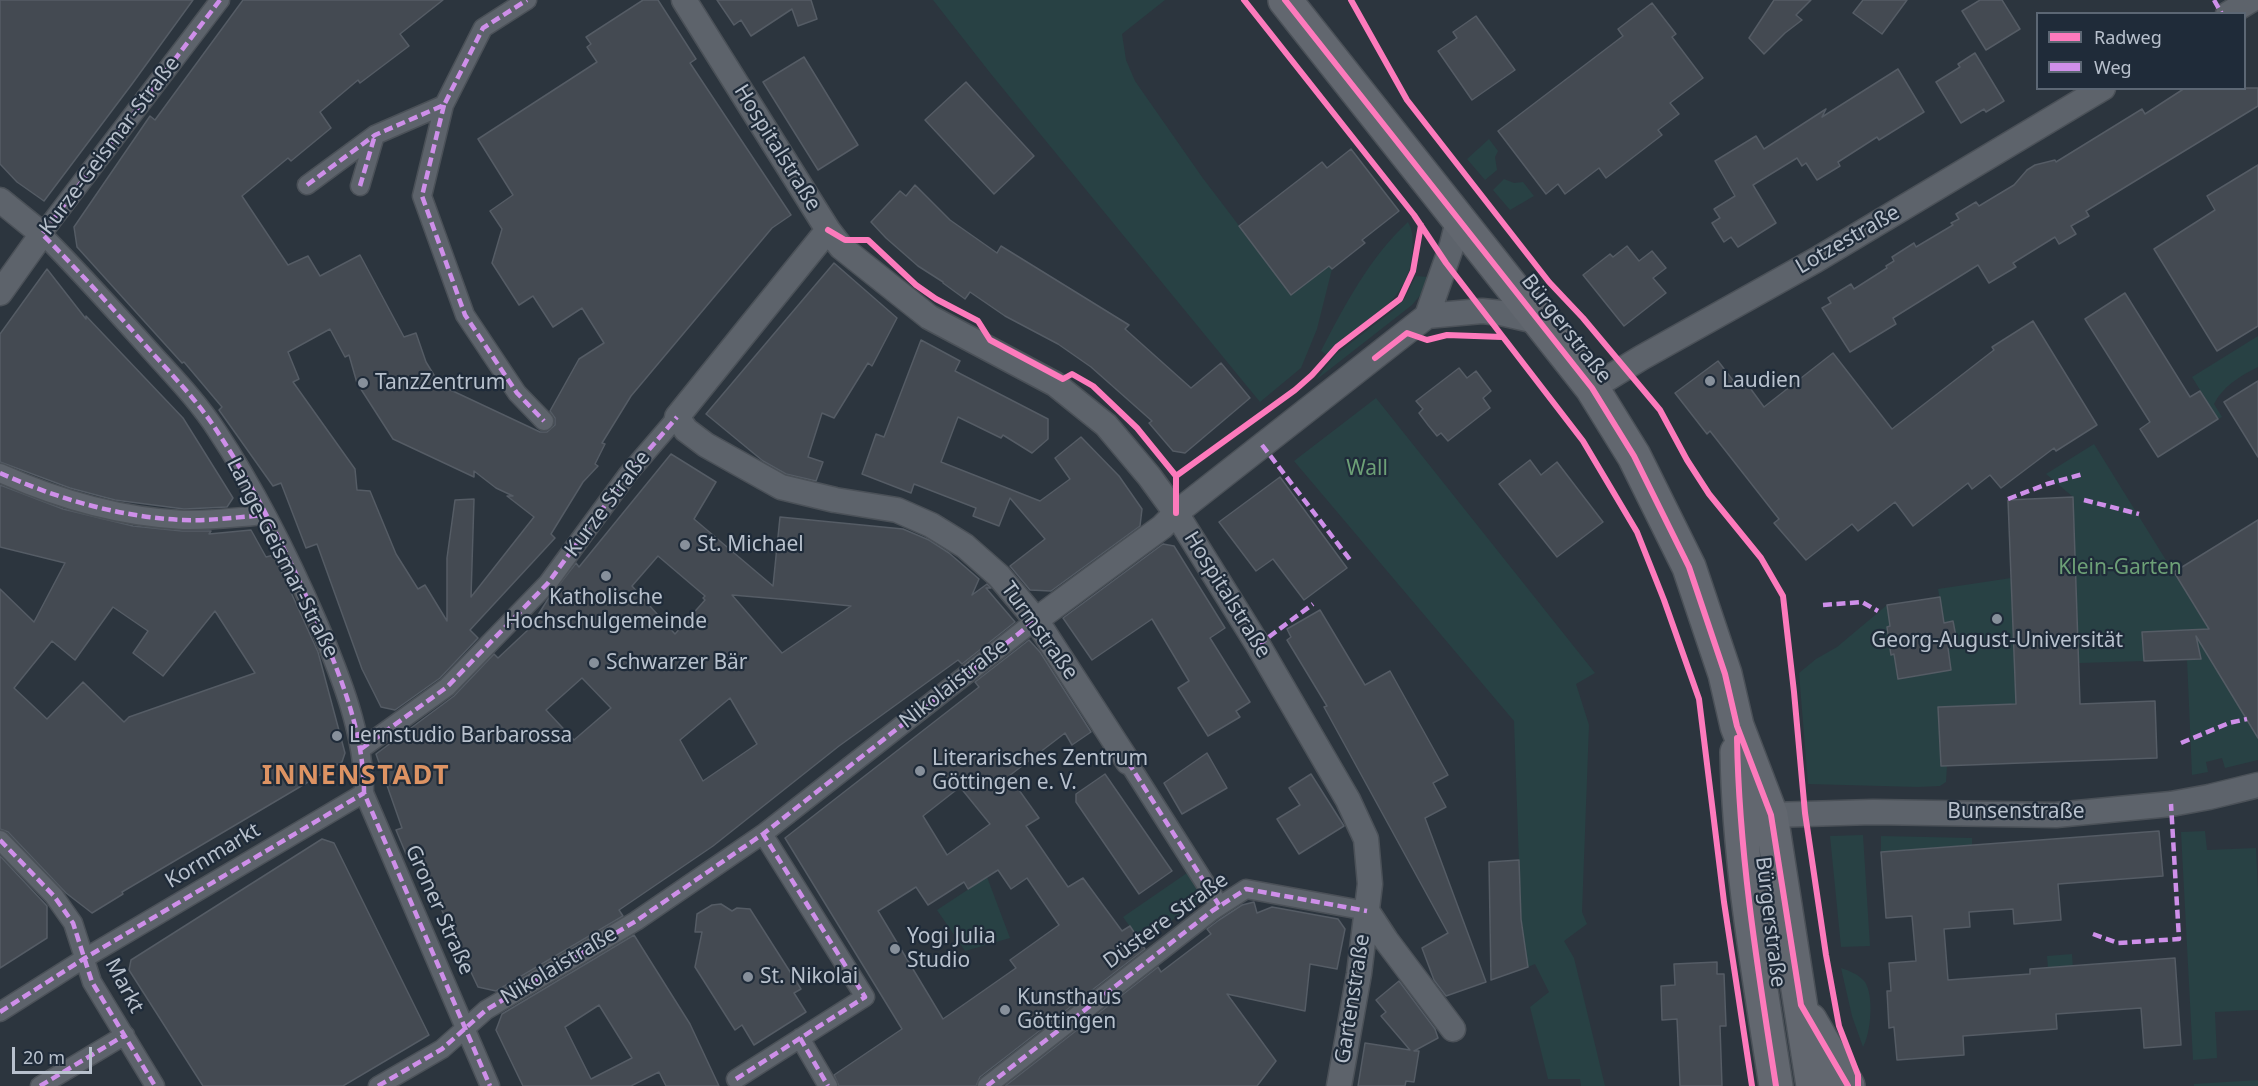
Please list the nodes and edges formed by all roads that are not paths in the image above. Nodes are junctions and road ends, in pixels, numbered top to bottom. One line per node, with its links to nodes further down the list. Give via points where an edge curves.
1 (220, 0): 15 (street, Kurze-Geismar-Straße)
2 (527, 0): 8 (street, via 483,28)
3 (684, 0): 14 (street, Hospitalstraße)
4 (1285, 0): 13 (main road, Bürgerstraße)
5 (2251, 0): 6 (street)
6 (2231, 12)
7 (2100, 90): 19 (street, Lotzestraße)
8 (444, 105): 9 (street); 21 (street, via 422,196 465,315 517,393)
9 (375, 135): 10 (street); 11 (street)
10 (308, 185)
11 (360, 186)
12 (0, 200): 15 (street, Lange-Geismar-Straße)
13 (1459, 218): 17 (street); 18 (main road, Bürgerstraße)
14 (828, 230): 20 (street, Kurze Straße); 23 (street, Hospitalstraße, via 841,247 929,317 1056,384 1106,425)
15 (42, 234): 16 (street, Kurze-Geismar-Straße); 24 (street, Lange-Geismar-Straße, via 184,388 216,430)
16 (0, 293)
17 (1427, 316): 18 (street, via 1482,311); 23 (street, Nikolaistraße)
18 (1540, 322): 19 (main road, Bürgerstraße)
19 (1592, 388): 26 (main road, Bürgerstraße, via 1634,456 1689,567 1725,674)
20 (677, 417): 25 (street, Turmstraße, via 686,430 706,445 781,487 897,510 931,525 983,561); 27 (street, Kurze Straße, via 628,474 548,584 447,687)
21 (544, 421)
22 (0, 473): 24 (street, via 37,489 119,512 182,520)
23 (1176, 513): 25 (street, Nikolaistraße); 35 (street, Hospitalstraße, via 1360,822 1370,862)
24 (266, 515): 27 (street, Lange-Geismar-Straße, via 340,674)
25 (1036, 620): 28 (street, Turmstraße); 32 (street, Nikolaistraße)
26 (1737, 726): 31 (main road, Bürgerstraße); 51 (main road, Bürgerstraße, via 1738,785 1749,899)
27 (361, 749): 30 (street, Groner Straße)
28 (1128, 762): 34 (street, Turmstraße)
29 (2258, 784): 31 (street, Bunsenstraße, via 2171,804 2056,815)
30 (364, 793): 36 (street, Kornmarkt); 39 (street, Groner Straße)
31 (1771, 815): 37 (main road, Bürgerstraße)
32 (763, 834): 39 (street, Nikolaistraße, via 636,921 486,1010); 42 (street, via 865,997)
33 (0, 840): 36 (street, Markt, via 73,923)
34 (1219, 905): 35 (street, Düstere Straße, via 1246,889); 49 (street, Düstere Straße)
35 (1367, 911): 40 (street); 50 (street, Gartenstraße)
36 (85, 958): 38 (street, Kornmarkt); 41 (street, Markt, via 92,982)
37 (1801, 1005): 52 (main road, Bürgerstraße); 53 (main road)
38 (0, 1012)
39 (465, 1028): 46 (street, Nikolaistraße, via 442,1049); 47 (street, Groner Straße)
40 (1453, 1029)
41 (125, 1035): 44 (street, Markt); 45 (street, Markt)
42 (800, 1038): 43 (street); 48 (street)
43 (736, 1079)
44 (40, 1086)
45 (155, 1086)
46 (378, 1086)
47 (490, 1086)
48 (828, 1086)
49 (987, 1086)
50 (1339, 1086)
51 (1776, 1086)
52 (1813, 1086)
53 (1848, 1086)

